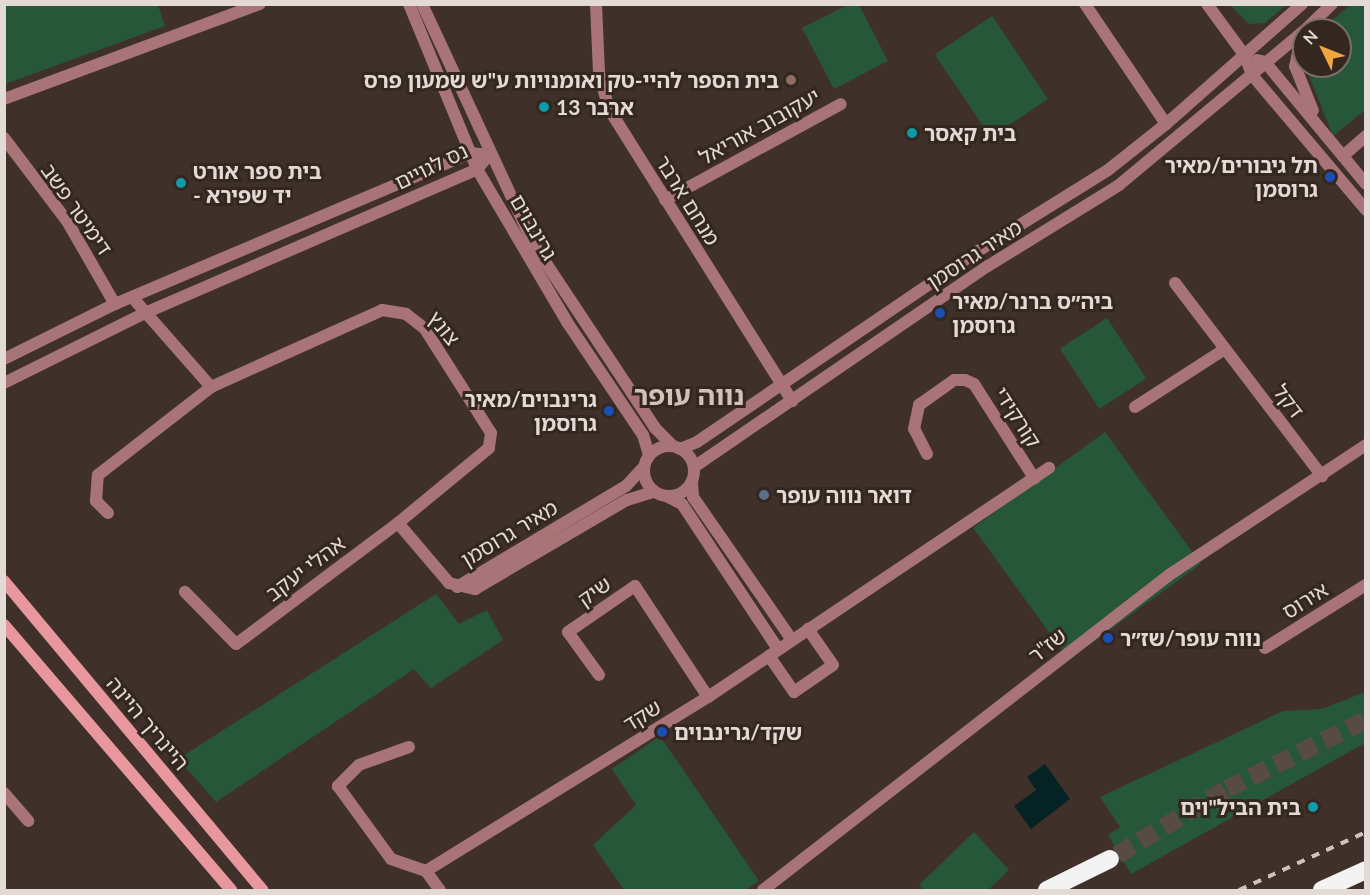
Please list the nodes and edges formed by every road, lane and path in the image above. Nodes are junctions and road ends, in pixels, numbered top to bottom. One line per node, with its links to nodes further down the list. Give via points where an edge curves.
1 (260, 4): 15 (street)
2 (410, 4): 18 (street, גרינבוים)
3 (422, 4): 23 (street, גרינבוים)
4 (596, 4): 30 (street, מנחם ארבר, via 599,74 609,109)
5 (1085, 4): 17 (street)
6 (1207, 4): 11 (street)
7 (1302, 4): 11 (street, מאיר גרוסמן)
8 (1332, 4): 9 (street, מאיר גרוסמן)
9 (1317, 18)
10 (1292, 41): 12 (street, מאיר גרוסמן)
11 (1245, 56): 12 (street); 13 (street); 17 (street, מאיר גרוסמן)
12 (1265, 62): 13 (street, מאיר גרוסמן); 21 (street)
13 (1252, 75): 31 (street); 41 (street, מאיר גרוסמן, via 1119,185 988,266)
14 (1298, 78): 21 (street, via 1308,104)
15 (4, 99)
16 (840, 104): 30 (street, יעקובוב אוריאל)
17 (1167, 124): 39 (street, מאיר גרוסמן, via 1108,170 978,251)
18 (463, 132): 22 (street, גרינבוים); 25 (street)
19 (1365, 136): 24 (street)
20 (4, 138): 34 (street, דימיטר פשב, via 67,221)
21 (1334, 145): 24 (street)
22 (471, 153): 23 (street, נס לגויים); 25 (street, נס לגויים); 26 (street, גרינבוים)
23 (489, 155): 26 (street, נס לגויים); 44 (street, גרינבוים, via 534,245 655,428)
24 (1343, 156): 28 (street)
25 (450, 162): 33 (street, נס לגויים)
26 (477, 169): 27 (street, נס לגויים); 29 (street, גרינבוים)
27 (460, 177): 29 (street); 35 (street, נס לגויים)
28 (1365, 184)
29 (495, 199): 46 (street, גרינבוים, via 567,322 643,435)
30 (665, 200): 39 (street, מנחם ארבר)
31 (1365, 210)
32 (1175, 283): 36 (street, דקל)
33 (132, 297): 34 (street, נס לגויים); 35 (street)
34 (115, 304): 37 (street, נס לגויים)
35 (145, 314): 38 (street, נס לגויים); 40 (street)
36 (1224, 349): 42 (street); 49 (street, דקל)
37 (4, 359)
38 (4, 383)
39 (782, 383): 41 (street, מנחם ארבר); 44 (street, מאיר גרוסמן, via 697,442)
40 (211, 387): 54 (street, צונץ, via 98,476 96,501); 55 (street, צונץ, via 382,310 406,314 425,328 491,433 489,448)
41 (792, 401): 47 (street, מאיר גרוסמן)
42 (1135, 408)
43 (1365, 445): 49 (street, שז"ר)
44 (677, 447): 46 (street, via 659,448); 47 (street)
45 (927, 453): 50 (street, קורקידי, via 914,429 919,405 954,380 964,380 974,384)
46 (646, 461): 52 (street, via 645,480); 58 (street, מאיר גרוסמן, via 626,486)
47 (694, 467): 51 (street)
48 (1049, 468): 50 (street, שקד)
49 (1322, 476): 75 (street, שז"ר, via 1169,575)
50 (1034, 478): 61 (street, שקד)
51 (692, 482): 53 (street, via 682,493); 62 (street, via 693,497)
52 (654, 492): 53 (street); 58 (street, מאיר גרוסמן, via 627,500 491,582 475,588)
53 (668, 497): 64 (street, via 682,504)
54 (108, 513)
55 (398, 523): 58 (street); 59 (street, אהלי יעקב, via 236,644)
56 (4, 581): 73 (main road, היינריך היינה)
57 (1365, 585): 63 (street, אירוס)
58 (457, 587)
59 (185, 592)
60 (4, 625): 72 (main road)
61 (808, 628): 62 (street, שקד); 64 (street, via 833,665 794,692)
62 (792, 640): 64 (street, שקד)
63 (1265, 648)
64 (774, 653): 66 (street, שקד)
65 (599, 675): 66 (street, שיק, via 568,632 635,586)
66 (708, 697): 71 (street, שקד)
67 (409, 747): 71 (street, via 359,765 338,786 391,859)
68 (4, 793): 69 (street)
69 (28, 821)
70 (1365, 870): 78 (highway)
71 (426, 871): 74 (street)
72 (231, 891)
73 (262, 891)
74 (440, 891)
75 (763, 891)
76 (1047, 891): 77 (highway, via 1113,857)
77 (1064, 891)
78 (1322, 891)

